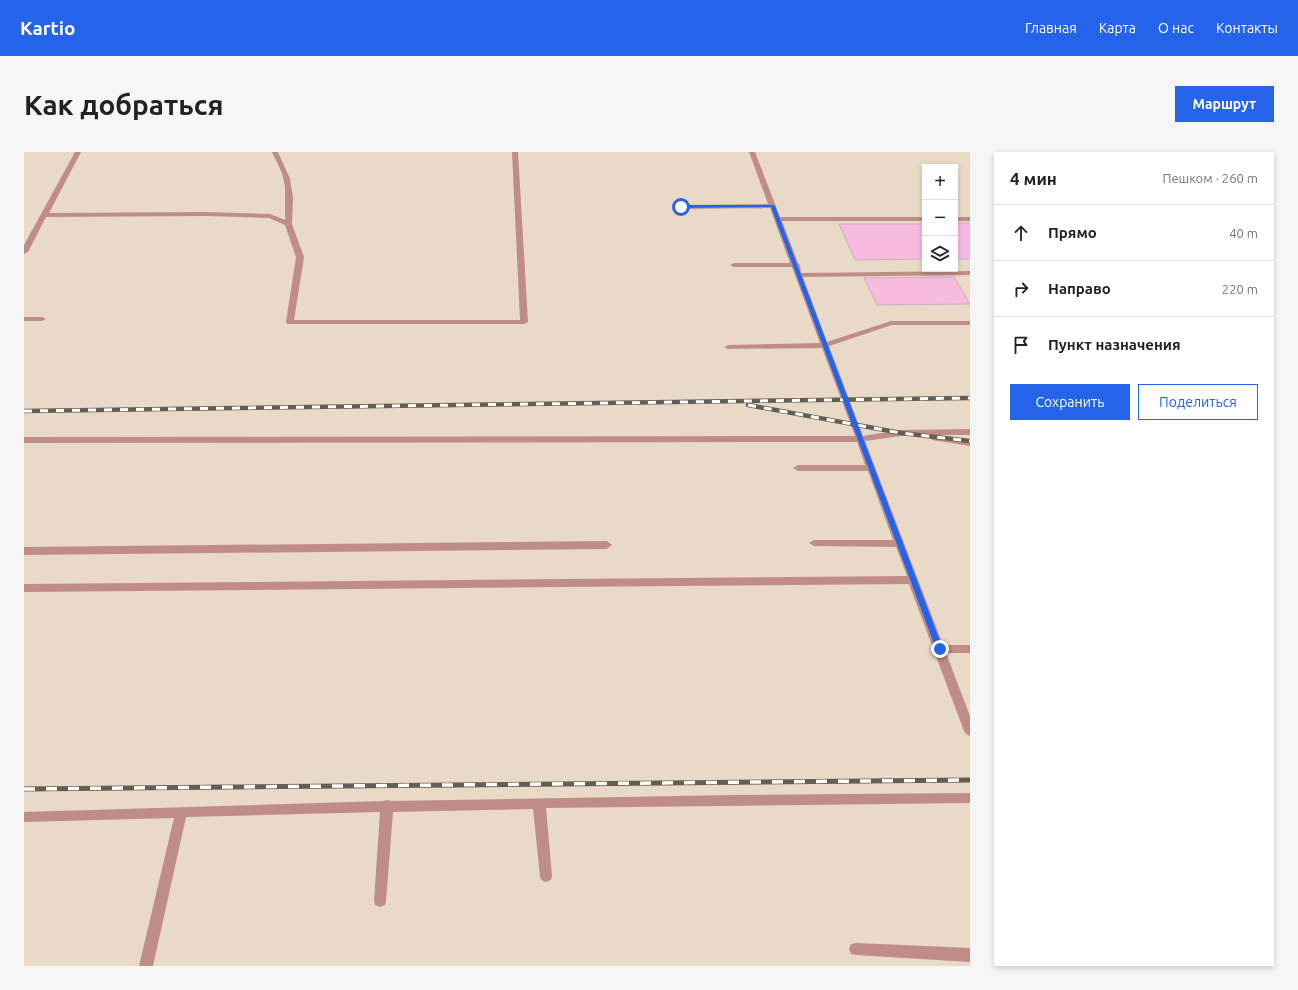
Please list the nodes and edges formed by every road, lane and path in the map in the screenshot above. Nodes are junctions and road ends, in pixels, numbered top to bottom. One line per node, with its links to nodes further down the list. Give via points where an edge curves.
1 (78, 152): 7 (lane)
2 (275, 152): 12 (lane, via 288,184)
3 (515, 152): 12 (lane, via 524,322 290,322 300,257)
4 (752, 152): 5 (lane)
5 (773, 206): 6 (lane); 8 (lane)
6 (681, 207)
7 (44, 215): 12 (lane, via 270,216); 13 (lane)
8 (778, 219): 9 (lane); 15 (lane)
9 (922, 219)
10 (958, 219): 11 (lane)
11 (970, 219)
12 (288, 224)
13 (24, 252)
14 (734, 266): 15 (lane)
15 (796, 266): 17 (lane)
16 (970, 273): 17 (lane)
17 (799, 275): 21 (lane)
18 (42, 318): 19 (lane)
19 (24, 319)
20 (970, 323): 21 (lane, via 891,323)
21 (825, 345): 22 (lane); 25 (lane)
22 (728, 347)
23 (970, 432): 24 (lane)
24 (901, 433): 25 (lane); 27 (lane)
25 (860, 439): 26 (lane); 29 (lane)
26 (24, 440)
27 (970, 443)
28 (798, 468): 29 (lane)
29 (871, 468): 31 (lane)
30 (814, 543): 31 (lane)
31 (900, 544): 34 (lane)
32 (607, 545): 33 (lane)
33 (24, 551)
34 (914, 580): 35 (lane); 36 (lane)
35 (24, 588)
36 (940, 649): 37 (lane); 38 (lane)
37 (970, 649)
38 (970, 731)
39 (970, 798): 40 (lane, via 779,798)
40 (539, 803): 41 (lane); 44 (lane)
41 (387, 805): 42 (lane); 45 (lane)
42 (181, 812): 43 (lane); 48 (lane)
43 (24, 817)
44 (546, 876)
45 (380, 901)
46 (856, 949): 47 (lane)
47 (970, 955)
48 (146, 966)

